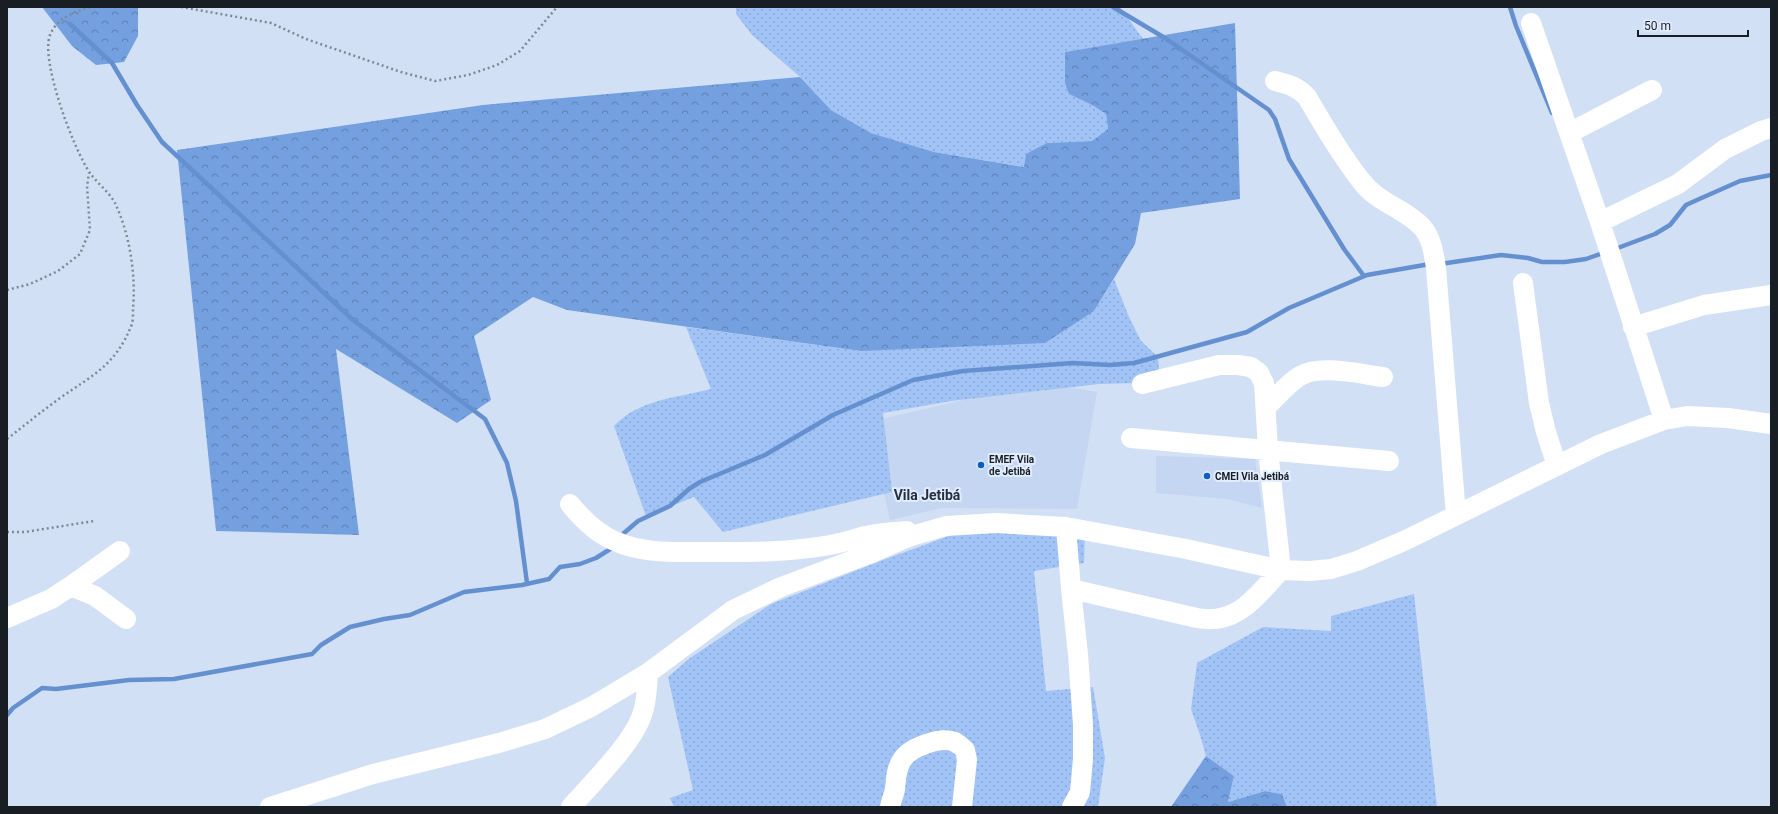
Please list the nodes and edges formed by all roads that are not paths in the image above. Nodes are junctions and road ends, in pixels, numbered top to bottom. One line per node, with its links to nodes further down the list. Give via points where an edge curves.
1 (1531, 23): 5 (street)
2 (1275, 81): 20 (street, via 1301,90 1362,183 1375,196 1423,228 1430,240 1436,268)
3 (1652, 90): 5 (street)
4 (1771, 128): 6 (street, via 1726,149 1678,184)
5 (1569, 133): 6 (street)
6 (1600, 222): 9 (street)
7 (1523, 283): 18 (street, via 1539,403)
8 (1771, 295): 9 (street, via 1704,305)
9 (1633, 327): 13 (street)
10 (1383, 377): 12 (street, via 1324,370 1311,372 1301,375 1289,384)
11 (1142, 384): 12 (street, via 1219,365 1238,364 1251,367 1259,373 1264,383)
12 (1266, 408): 16 (street)
13 (1664, 420): 14 (street, via 1687,416); 18 (street, via 1601,444)
14 (1771, 424)
15 (1131, 438): 16 (street)
16 (1268, 450): 17 (street); 24 (street)
17 (1389, 461)
18 (1557, 466): 20 (street)
19 (570, 504): 21 (street, via 593,526 616,542 660,552 794,549)
20 (1456, 515): 24 (street, via 1357,561 1331,569)
21 (946, 526): 22 (street, via 996,523); 29 (street, via 908,537 781,587 733,610)
22 (1066, 527): 24 (street); 26 (street)
23 (120, 551): 25 (street)
24 (1281, 570): 26 (street, via 1242,610 1225,618 1210,620)
25 (71, 586): 27 (street, via 51,599); 28 (street, via 95,596)
26 (1071, 589): 34 (street, via 1078,654 1083,759 1080,792)
27 (7, 618)
28 (126, 619)
29 (648, 673): 30 (street, via 591,707 545,729 373,774); 31 (street, via 646,701 636,727 625,745)
30 (270, 807)
31 (572, 807)
32 (890, 807): 33 (street, via 895,791 895,775 902,759 916,748 946,740 955,742 964,750 967,760)
33 (962, 807)
34 (1072, 807)

